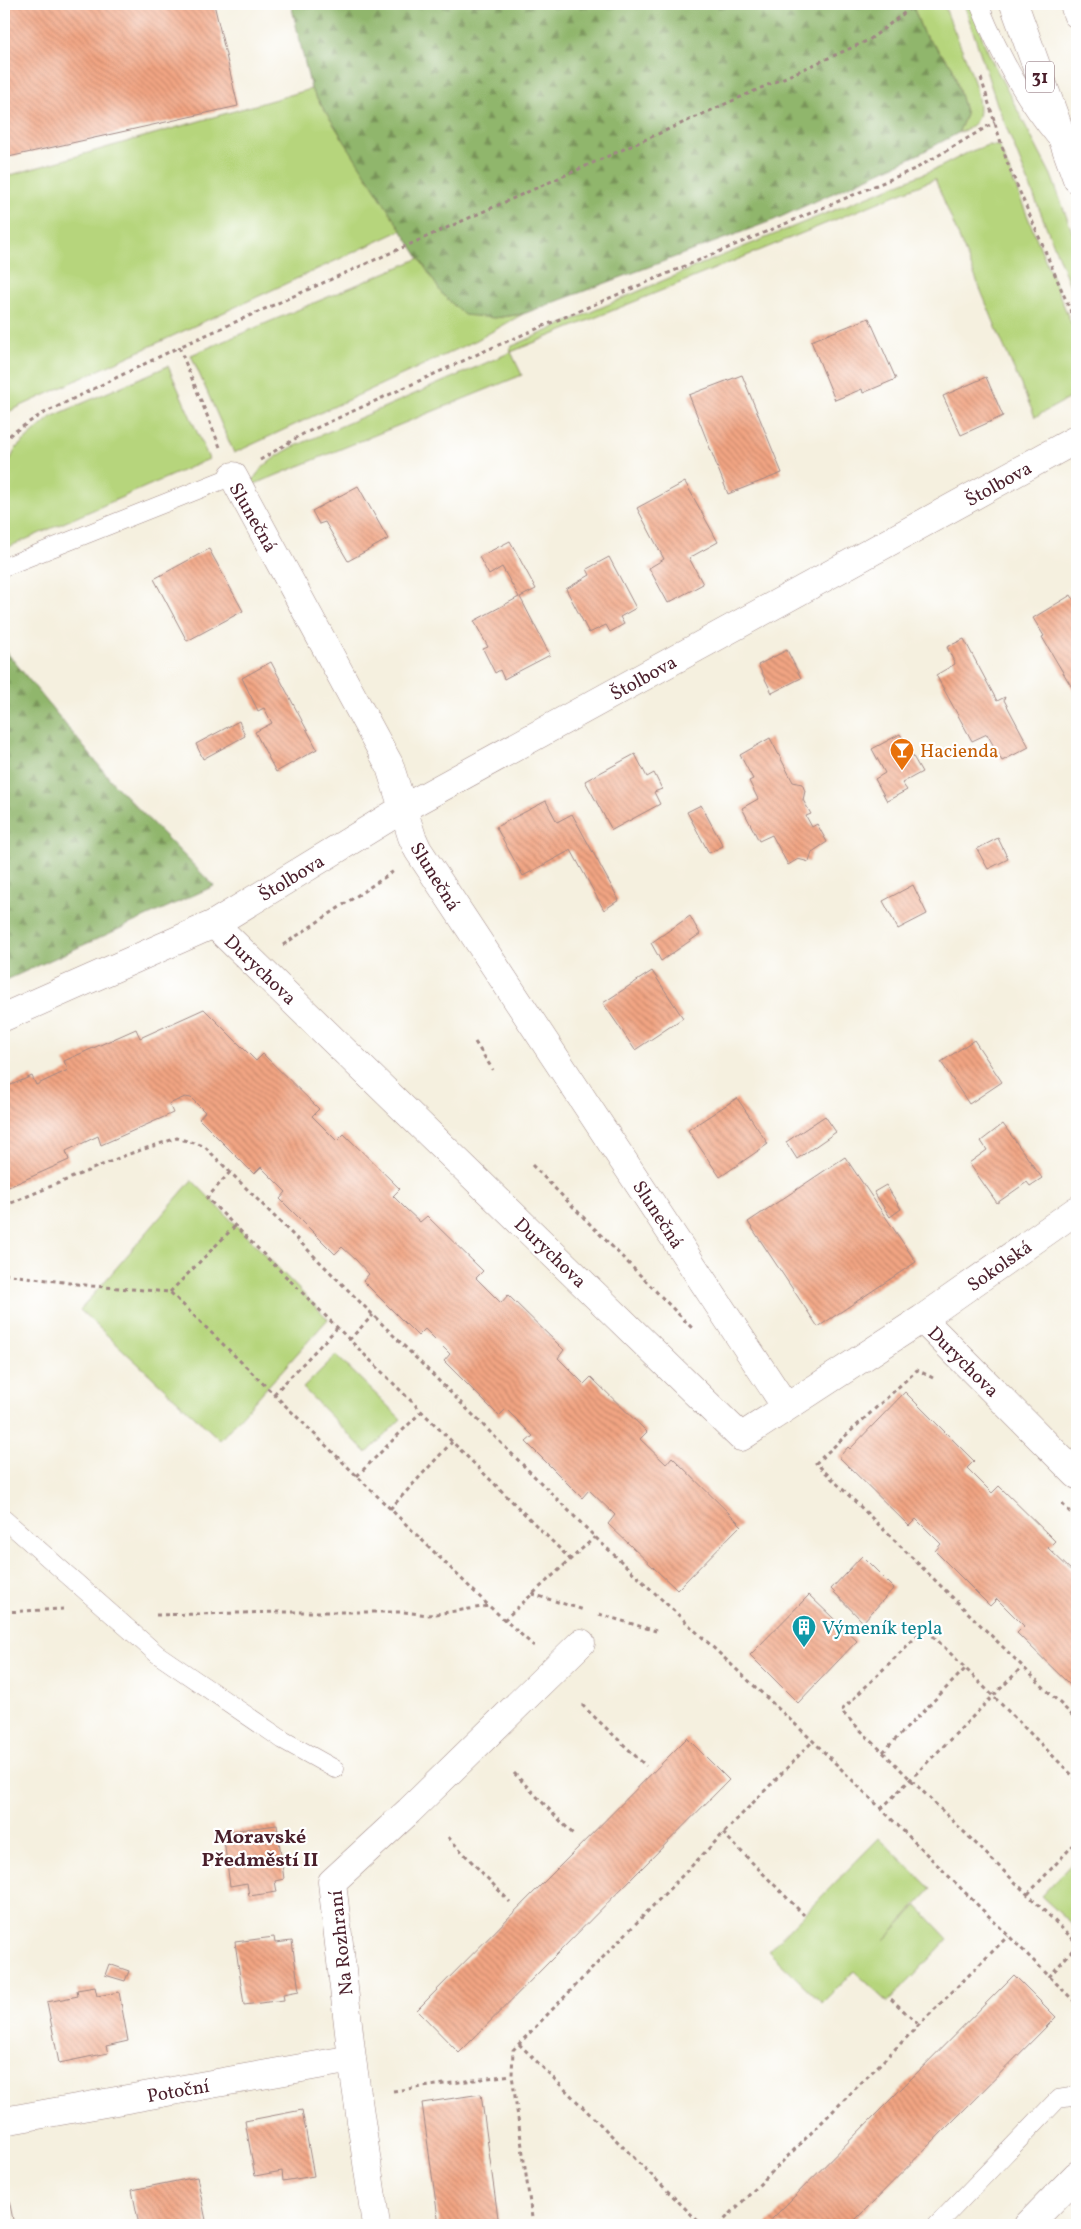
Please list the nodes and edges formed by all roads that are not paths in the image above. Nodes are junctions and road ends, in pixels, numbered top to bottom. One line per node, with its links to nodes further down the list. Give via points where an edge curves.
1 (979, 4): 5 (lane, via 1003,60 1028,101)
2 (1014, 4): 5 (street, 31)
3 (1074, 4): 4 (street)
4 (1077, 14)
5 (1066, 150): 6 (street, 31)
6 (1077, 179)
7 (1077, 439): 10 (street, Štolbova)
8 (233, 476): 9 (lane, Slunečná); 10 (street, Slunečná, via 389,764)
9 (4, 567)
10 (404, 808): 11 (street, Štolbova); 15 (street, Slunečná, via 412,837 423,858)
11 (214, 924): 12 (street, Durychova); 15 (street, Durychova, via 741,1437)
12 (4, 1017)
13 (1073, 1220): 14 (street, Sokolská)
14 (922, 1319): 15 (street, Durychova); 16 (street, Durychova)
15 (786, 1407)
16 (1077, 1475)
17 (4, 1519): 19 (lane, via 156,1654 283,1740)
18 (581, 1643): 20 (street, Na Rozhraní, via 332,1882)
19 (335, 1769)
20 (352, 2059): 22 (street, Potoční); 24 (street, Na Rozhraní)
21 (1077, 2096): 25 (lane, via 1058,2099)
22 (4, 2121)
23 (1077, 2175): 26 (street)
24 (376, 2225)
25 (937, 2225)
26 (1028, 2225)

